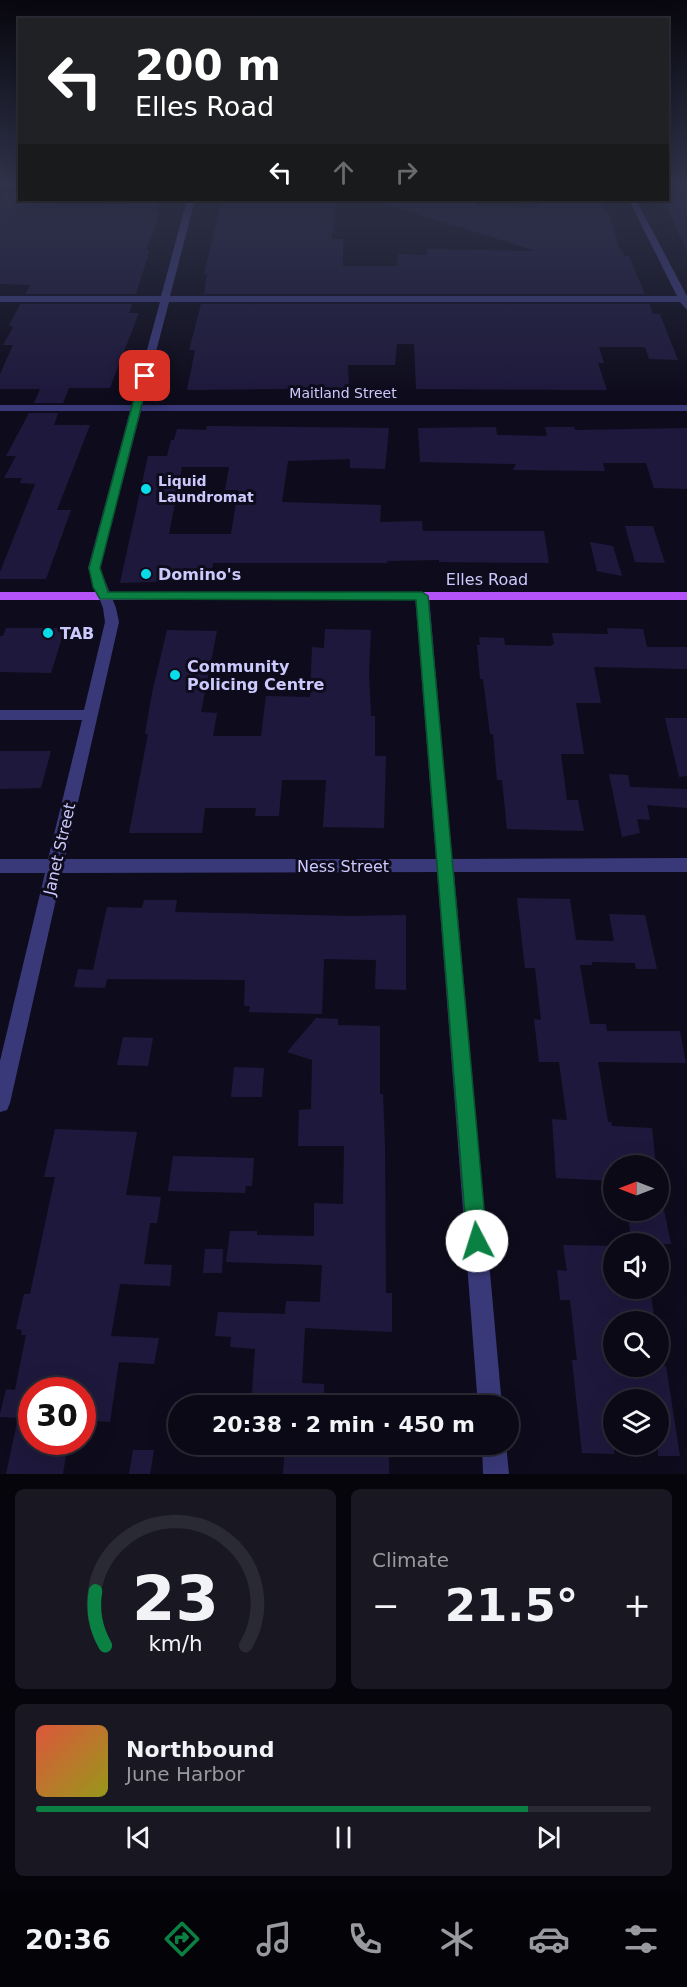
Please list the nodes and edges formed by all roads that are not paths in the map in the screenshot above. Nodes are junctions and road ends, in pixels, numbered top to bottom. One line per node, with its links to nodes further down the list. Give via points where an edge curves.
1 (176, 255): 4 (street, Janet Street)
2 (661, 255): 5 (street)
3 (0, 299): 4 (street)
4 (164, 299): 5 (street); 7 (street, Janet Street)
5 (686, 302)
6 (0, 408): 7 (street, Maitland Street)
7 (136, 408): 8 (street, Maitland Street); 10 (street, Janet Street, via 94,568)
8 (687, 408)
9 (0, 596): 10 (main road, Elles Road)
10 (105, 596): 11 (main road, Elles Road); 14 (street, Janet Street, via 112,622)
11 (422, 596): 12 (main road, Elles Road); 18 (street)
12 (687, 596)
13 (0, 715): 14 (street)
14 (91, 715): 15 (street, Janet Street)
15 (56, 865): 17 (street, Ness Street); 18 (street, Ness Street); 19 (street, Janet Street)
16 (687, 865): 18 (street, Ness Street)
17 (0, 866)
18 (446, 866): 20 (street)
19 (0, 1103)
20 (489, 1395)
21 (495, 1455): 22 (street)
22 (496, 1474)

